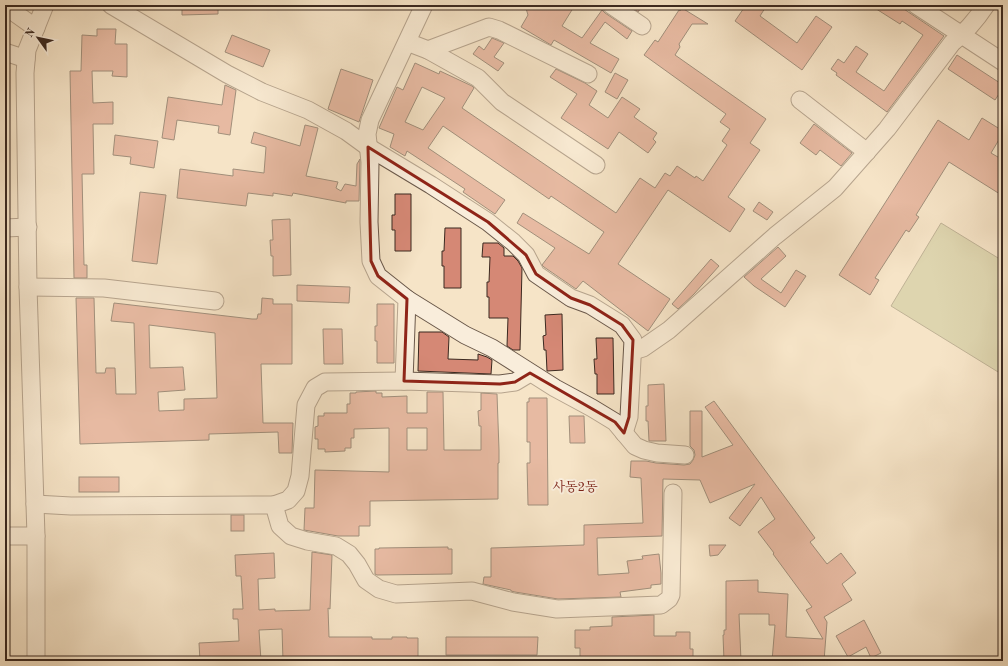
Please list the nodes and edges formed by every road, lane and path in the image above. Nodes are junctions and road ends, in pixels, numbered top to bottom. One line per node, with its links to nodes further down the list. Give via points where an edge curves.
1 (45, 5): 9 (street)
2 (111, 5): 18 (street, via 227,74 262,92 308,110 346,131)
3 (424, 5): 11 (street)
4 (611, 5): 8 (street)
5 (916, 5): 10 (street)
6 (986, 5): 10 (street)
7 (5, 6): 9 (street)
8 (642, 26)
9 (36, 28): 14 (street)
10 (963, 35): 15 (street); 19 (street, via 952,43)
11 (407, 42): 12 (street); 18 (street, via 370,120)
12 (428, 50): 16 (street, via 489,27); 20 (street, via 474,75 502,102)
13 (5, 52): 14 (street)
14 (26, 59): 21 (street)
15 (1003, 62)
16 (588, 74)
17 (800, 100): 19 (street)
18 (368, 147): 24 (street, via 371,261 378,276); 26 (street, via 488,222 526,255 536,274 570,298 590,305 622,325 633,340)
19 (867, 152): 26 (street, via 835,188 775,236 669,330 643,348)
20 (596, 165)
21 (28, 227): 22 (street); 23 (street)
22 (5, 228)
23 (28, 287): 25 (street, via 104,288); 32 (street)
24 (407, 299): 27 (street); 28 (street)
25 (215, 301)
26 (632, 351): 29 (street, via 629,417)
27 (530, 373): 28 (street, via 514,382 500,384); 29 (street, via 615,422)
28 (404, 381): 33 (street, via 325,382 315,388 306,405 300,476 296,491 288,500)
29 (624, 433): 30 (street, via 635,446 644,450)
30 (685, 455)
31 (673, 493): 33 (street, via 672,595 661,606 557,609 513,602 472,591 396,594 379,589 366,580 358,564 349,554 336,546 291,536 280,526)
32 (34, 504): 33 (street); 35 (street)
33 (274, 506)
34 (5, 536): 35 (street)
35 (36, 536): 36 (street)
36 (36, 661)

